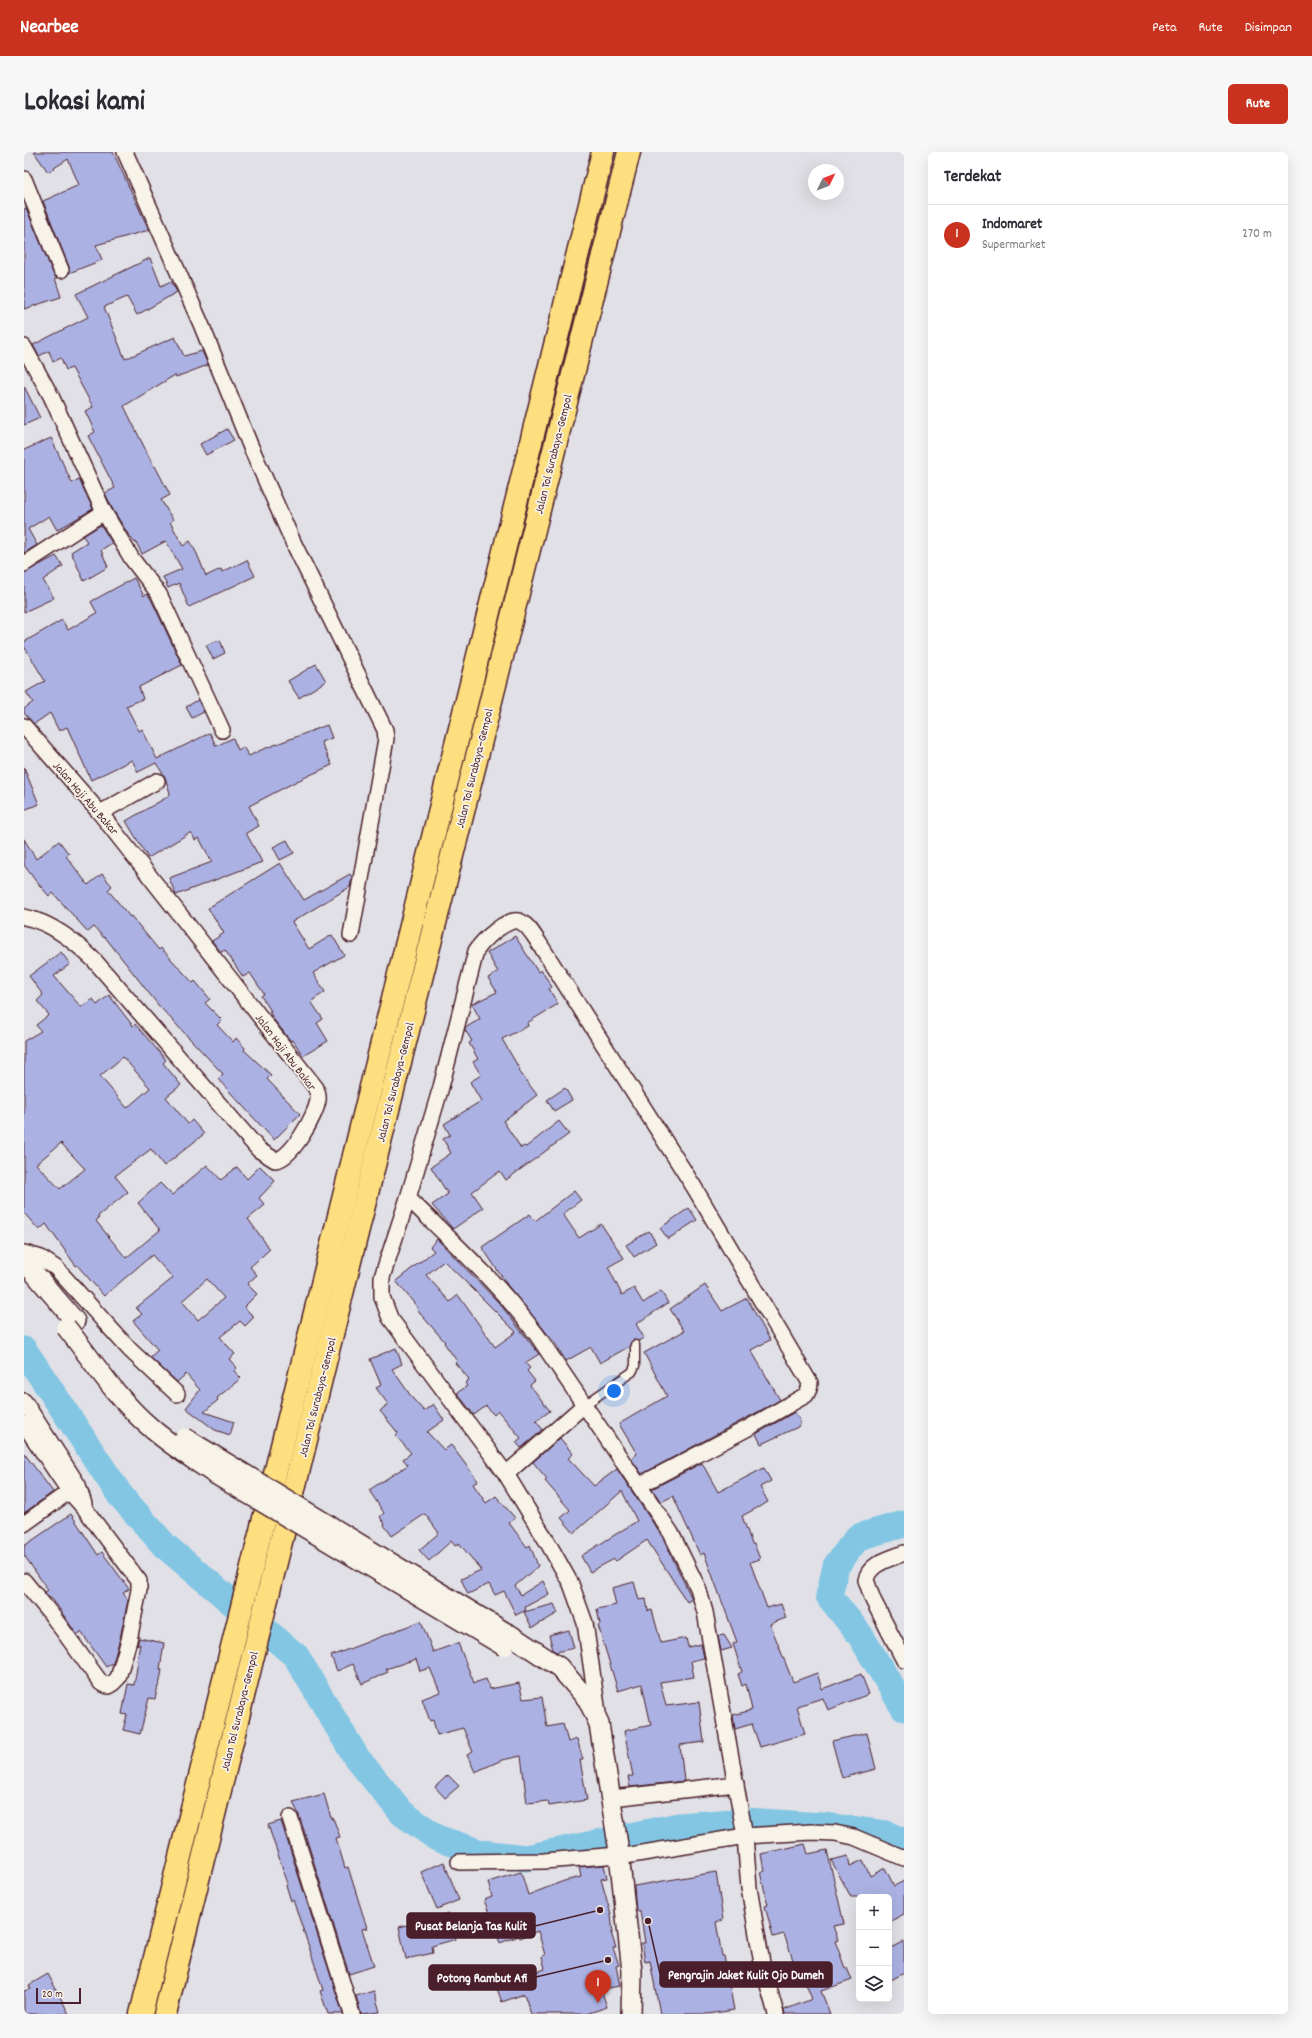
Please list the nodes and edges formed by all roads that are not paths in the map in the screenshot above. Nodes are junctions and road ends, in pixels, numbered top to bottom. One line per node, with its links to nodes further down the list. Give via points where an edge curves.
1 (125, 152): 14 (street, via 293,542 385,730 386,739)
2 (603, 152): 37 (highway, Jalan Tol Surabaya–Gempol)
3 (629, 152): 38 (highway, Jalan Tol Surabaya–Gempol, via 352,1253)
4 (24, 179): 5 (street)
5 (61, 270)
6 (24, 347): 7 (street, via 51,396)
7 (104, 512): 8 (street); 10 (street, via 132,559 158,594)
8 (24, 564)
9 (24, 726): 12 (street, Jalan Haji Abu Bakar)
10 (222, 730)
11 (158, 781): 12 (street)
12 (100, 813): 13 (street, Jalan Haji Abu Bakar, via 316,1088 319,1096 317,1106 300,1138 286,1156 281,1160 274,1160 258,1150 79,945 45,924)
13 (24, 917)
14 (351, 935)
15 (408, 1198): 20 (street, via 474,1261 522,1314); 22 (street, via 382,1277 384,1304 390,1318); 23 (street, via 457,1028 466,982 476,951 483,940 511,921 521,921 539,944 694,1187 810,1383 806,1395 785,1408)
16 (25, 1261): 18 (street, via 41,1258 56,1268 130,1350); 29 (street, bridge, via 71,1324 137,1397 184,1438 506,1640 559,1667 588,1700)
17 (635, 1345): 20 (lane, via 635,1366 632,1372)
18 (177, 1394)
19 (24, 1401): 24 (street)
20 (580, 1409): 22 (street); 23 (street)
21 (24, 1424): 24 (street)
22 (506, 1474): 29 (street, via 571,1584 588,1638)
23 (640, 1485): 30 (street, via 671,1533 703,1600)
24 (74, 1488): 25 (street); 27 (street, via 85,1509 139,1585 129,1640 118,1678 113,1683 108,1686 101,1683 51,1614)
25 (24, 1524)
26 (904, 1553): 28 (street, via 878,1564 870,1571 866,1580 873,1600)
27 (24, 1582)
28 (904, 1660)
29 (599, 1724): 31 (street)
30 (736, 1788): 31 (street); 33 (street)
31 (612, 1800): 34 (street)
32 (290, 1818): 39 (street)
33 (744, 1833): 34 (street); 35 (street, via 835,1833 865,1840); 41 (street, via 749,1888 762,1963)
34 (619, 1852): 36 (street, via 544,1861); 40 (street, via 632,1971)
35 (904, 1858)
36 (460, 1862)
37 (141, 2014)
38 (165, 2014)
39 (352, 2014)
40 (631, 2014)
41 (776, 2014)

